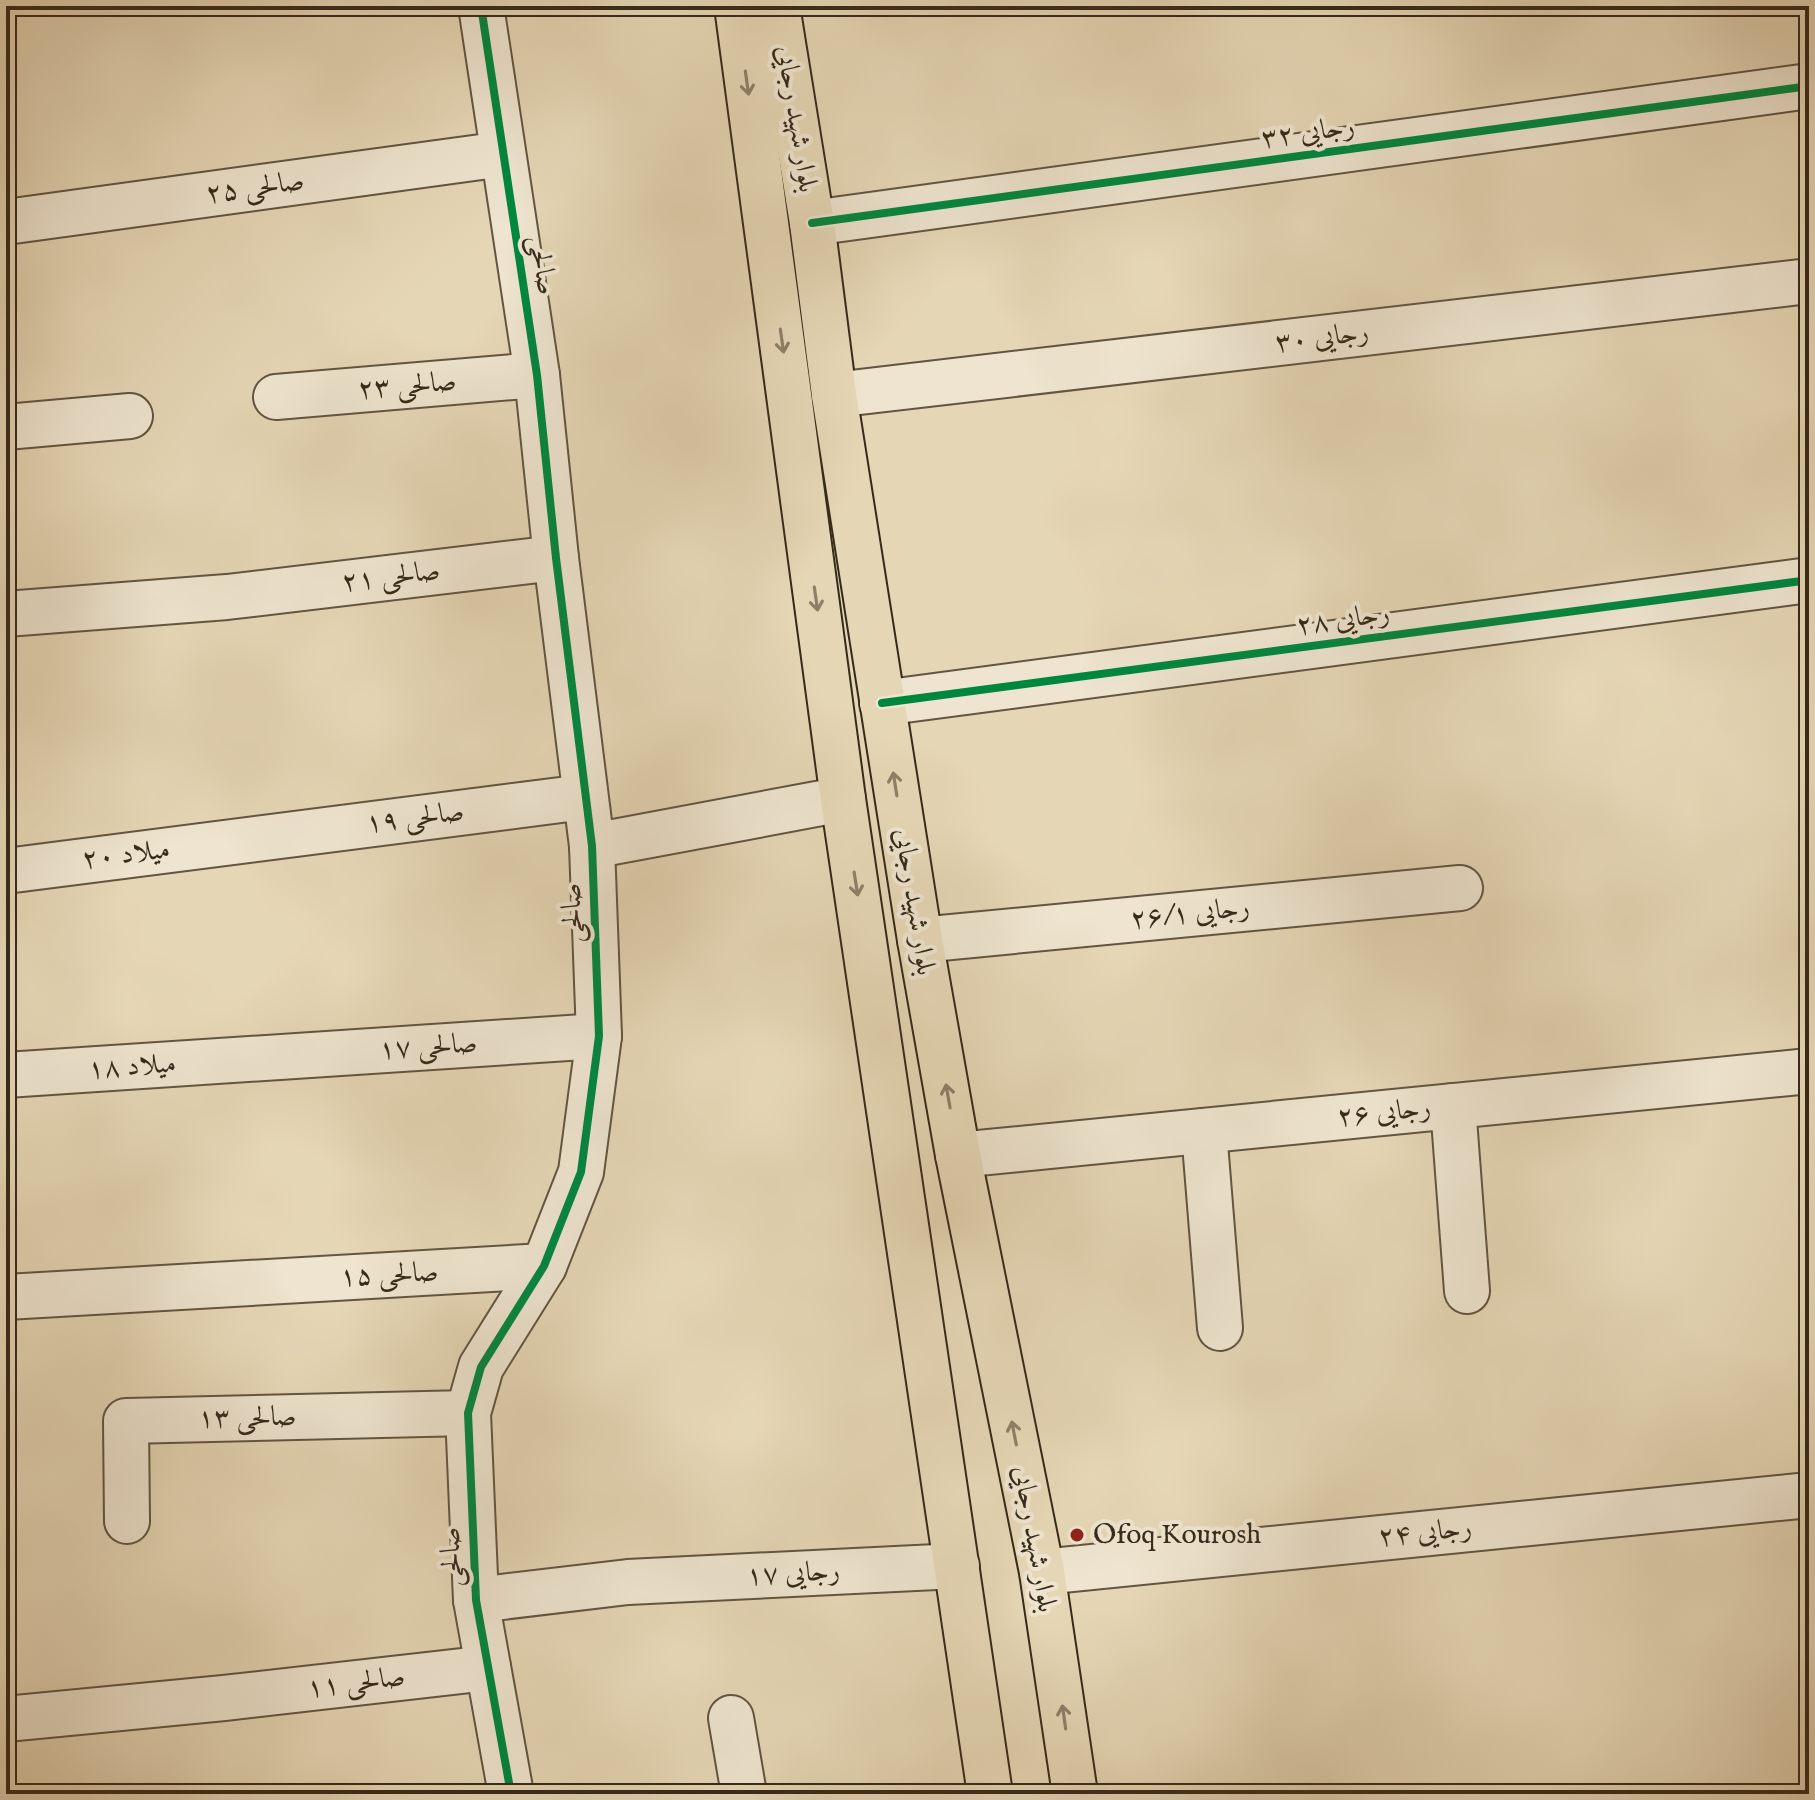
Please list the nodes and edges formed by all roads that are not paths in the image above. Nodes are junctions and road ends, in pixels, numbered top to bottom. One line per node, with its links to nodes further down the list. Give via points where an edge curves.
1 (481, 6): 5 (street, صالحی)
2 (737, 6): 19 (main road, بلوار شهید رجایی, one-way to 19)
3 (777, 6): 7 (main road, بلوار شهید رجایی)
4 (1809, 86): 7 (street, رجایی ۳۲)
5 (503, 154): 6 (street, صالحی ۲۵); 9 (street, صالحی)
6 (6, 222)
7 (812, 223): 10 (main road, بلوار شهید رجایی)
8 (1809, 281): 10 (street, رجایی ۳۰)
9 (537, 375): 11 (street, صالحی ۲۳); 14 (street, صالحی)
10 (834, 395): 17 (main road, بلوار شهید رجایی)
11 (276, 397)
12 (130, 416): 13 (street)
13 (6, 427)
14 (556, 558): 16 (street, صالحی ۲۱, via 227,597); 18 (street, صالحی)
15 (1809, 580): 17 (street, رجایی ۲۸)
16 (6, 614)
17 (882, 703): 24 (main road, بلوار شهید رجایی, one-way to 17)
18 (584, 797): 20 (street, صالحی ۱۹); 21 (street, صالحی)
19 (843, 799): 21 (street); 39 (main road, بلوار شهید رجایی, one-way to 39)
20 (246, 840): 22 (street, میلاد ۲۰)
21 (592, 846): 25 (street, صالحی)
22 (6, 871)
23 (1460, 888): 24 (street, رجایی ۲۶/۱)
24 (920, 940): 31 (main road, بلوار شهید رجایی, one-way to 24)
25 (599, 1036): 26 (street, صالحی ۱۷); 32 (street, صالحی, via 581,1172)
26 (258, 1058): 28 (street, میلاد ۱۸)
27 (1809, 1071): 29 (street, رجایی ۲۶)
28 (6, 1075)
29 (1453, 1106): 30 (street, رجایی ۲۶); 33 (street)
30 (1204, 1131): 31 (street, رجایی ۲۶); 35 (street)
31 (958, 1155): 40 (main road, بلوار شهید رجایی, one-way to 31)
32 (544, 1266): 34 (street, صالحی ۱۵); 36 (street, صالحی, via 481,1367)
33 (1467, 1291)
34 (6, 1297)
35 (1220, 1328)
36 (468, 1413): 38 (street, صالحی ۱۳, via 126,1421); 41 (street, صالحی)
37 (1809, 1495): 40 (street, رجایی ۲۴)
38 (127, 1521)
39 (957, 1566): 41 (street, رجایی ۱۷, via 628,1582); 47 (main road, بلوار شهید رجایی)
40 (1042, 1572): 48 (main road, بلوار شهید رجایی, one-way to 40)
41 (476, 1600): 42 (street, صالحی)
42 (488, 1668): 44 (street, صالحی ۱۱); 45 (street, صالحی)
43 (731, 1718): 46 (street)
44 (6, 1719)
45 (511, 1794)
46 (744, 1794)
47 (990, 1794)
48 (1075, 1794)

